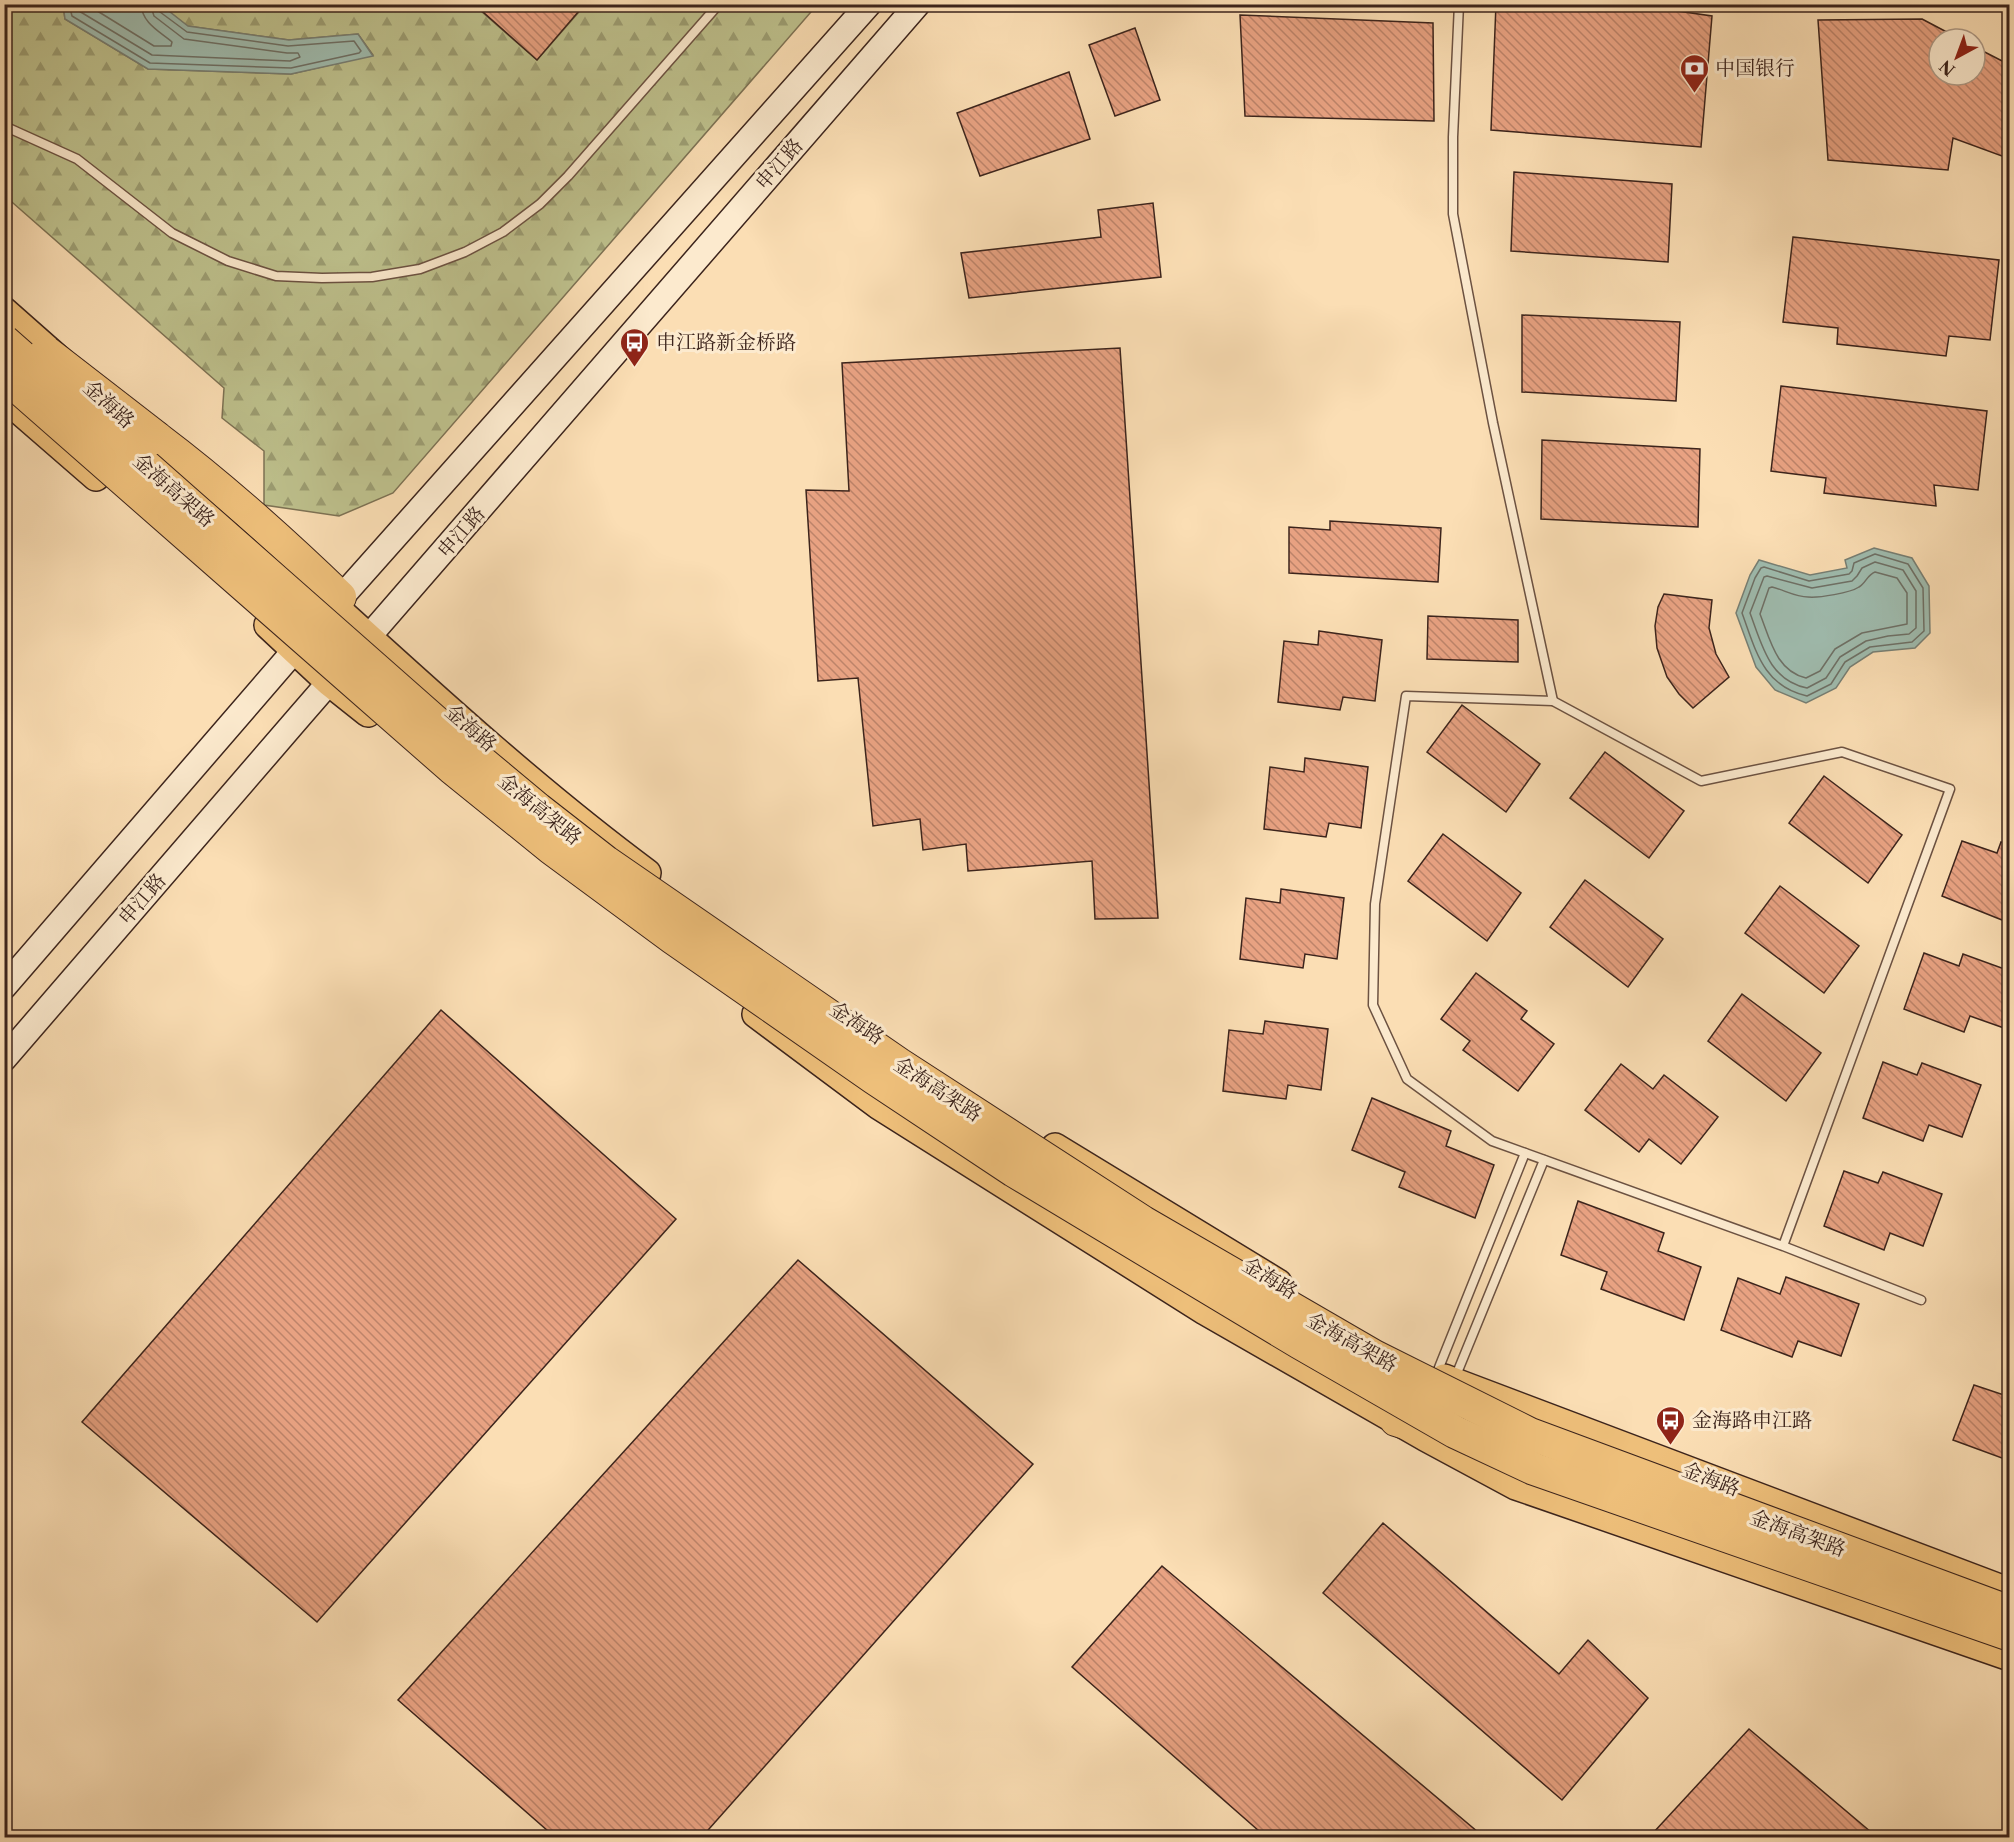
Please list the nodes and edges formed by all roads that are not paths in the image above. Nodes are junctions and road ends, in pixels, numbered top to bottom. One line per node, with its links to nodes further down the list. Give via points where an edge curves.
1 (719, 4): 5 (lane, via 540,204 503,232 420,269 372,277 322,278 276,276 228,261 172,233 77,159)
2 (869, 4): 11 (main road, 申江路)
3 (918, 4): 12 (main road, 申江路)
4 (1458, 4): 15 (lane, via 1453,214)
5 (4, 126)
6 (4, 311): 11 (main road, 金海路)
7 (4, 321): 11 (highway, bridge, via 211,479 300,559)
8 (4, 341): 25 (highway, 金海高架路, bridge, via 472,754 606,862 899,1064 1143,1222 1374,1356 1530,1434)
9 (4, 375): 26 (highway, 金海高架路, bridge, via 452,768 551,848 673,938 1014,1172 1465,1437 1534,1469)
10 (4, 397): 13 (main road)
11 (337, 601): 12 (main road, 金海路); 13 (main road, 申江路)
12 (369, 638): 14 (main road, 申江路); 22 (main road, 金海路, via 585,826 779,971 950,1083 1416,1367)
13 (294, 651): 14 (main road); 16 (main road, 申江路)
14 (329, 682): 17 (main road, 申江路); 23 (main road, via 544,855 878,1105 1205,1311)
15 (1553, 701): 18 (lane, via 1406,696 1374,904 1373,1005 1407,1079 1492,1141); 20 (lane, via 1701,781 1842,752 1950,789)
16 (4, 987)
17 (4, 1059)
18 (1525, 1153): 19 (lane); 22 (lane)
19 (1544, 1160): 20 (lane); 22 (lane)
20 (1783, 1246): 21 (lane)
21 (1921, 1300)
22 (1445, 1378): 24 (main road, 金海路)
23 (1396, 1420): 27 (highway, via 1503,1471); 28 (main road, via 1516,1486)
24 (2010, 1592)
25 (2010, 1612)
26 (2010, 1635)
27 (2010, 1648)
28 (2010, 1656)

